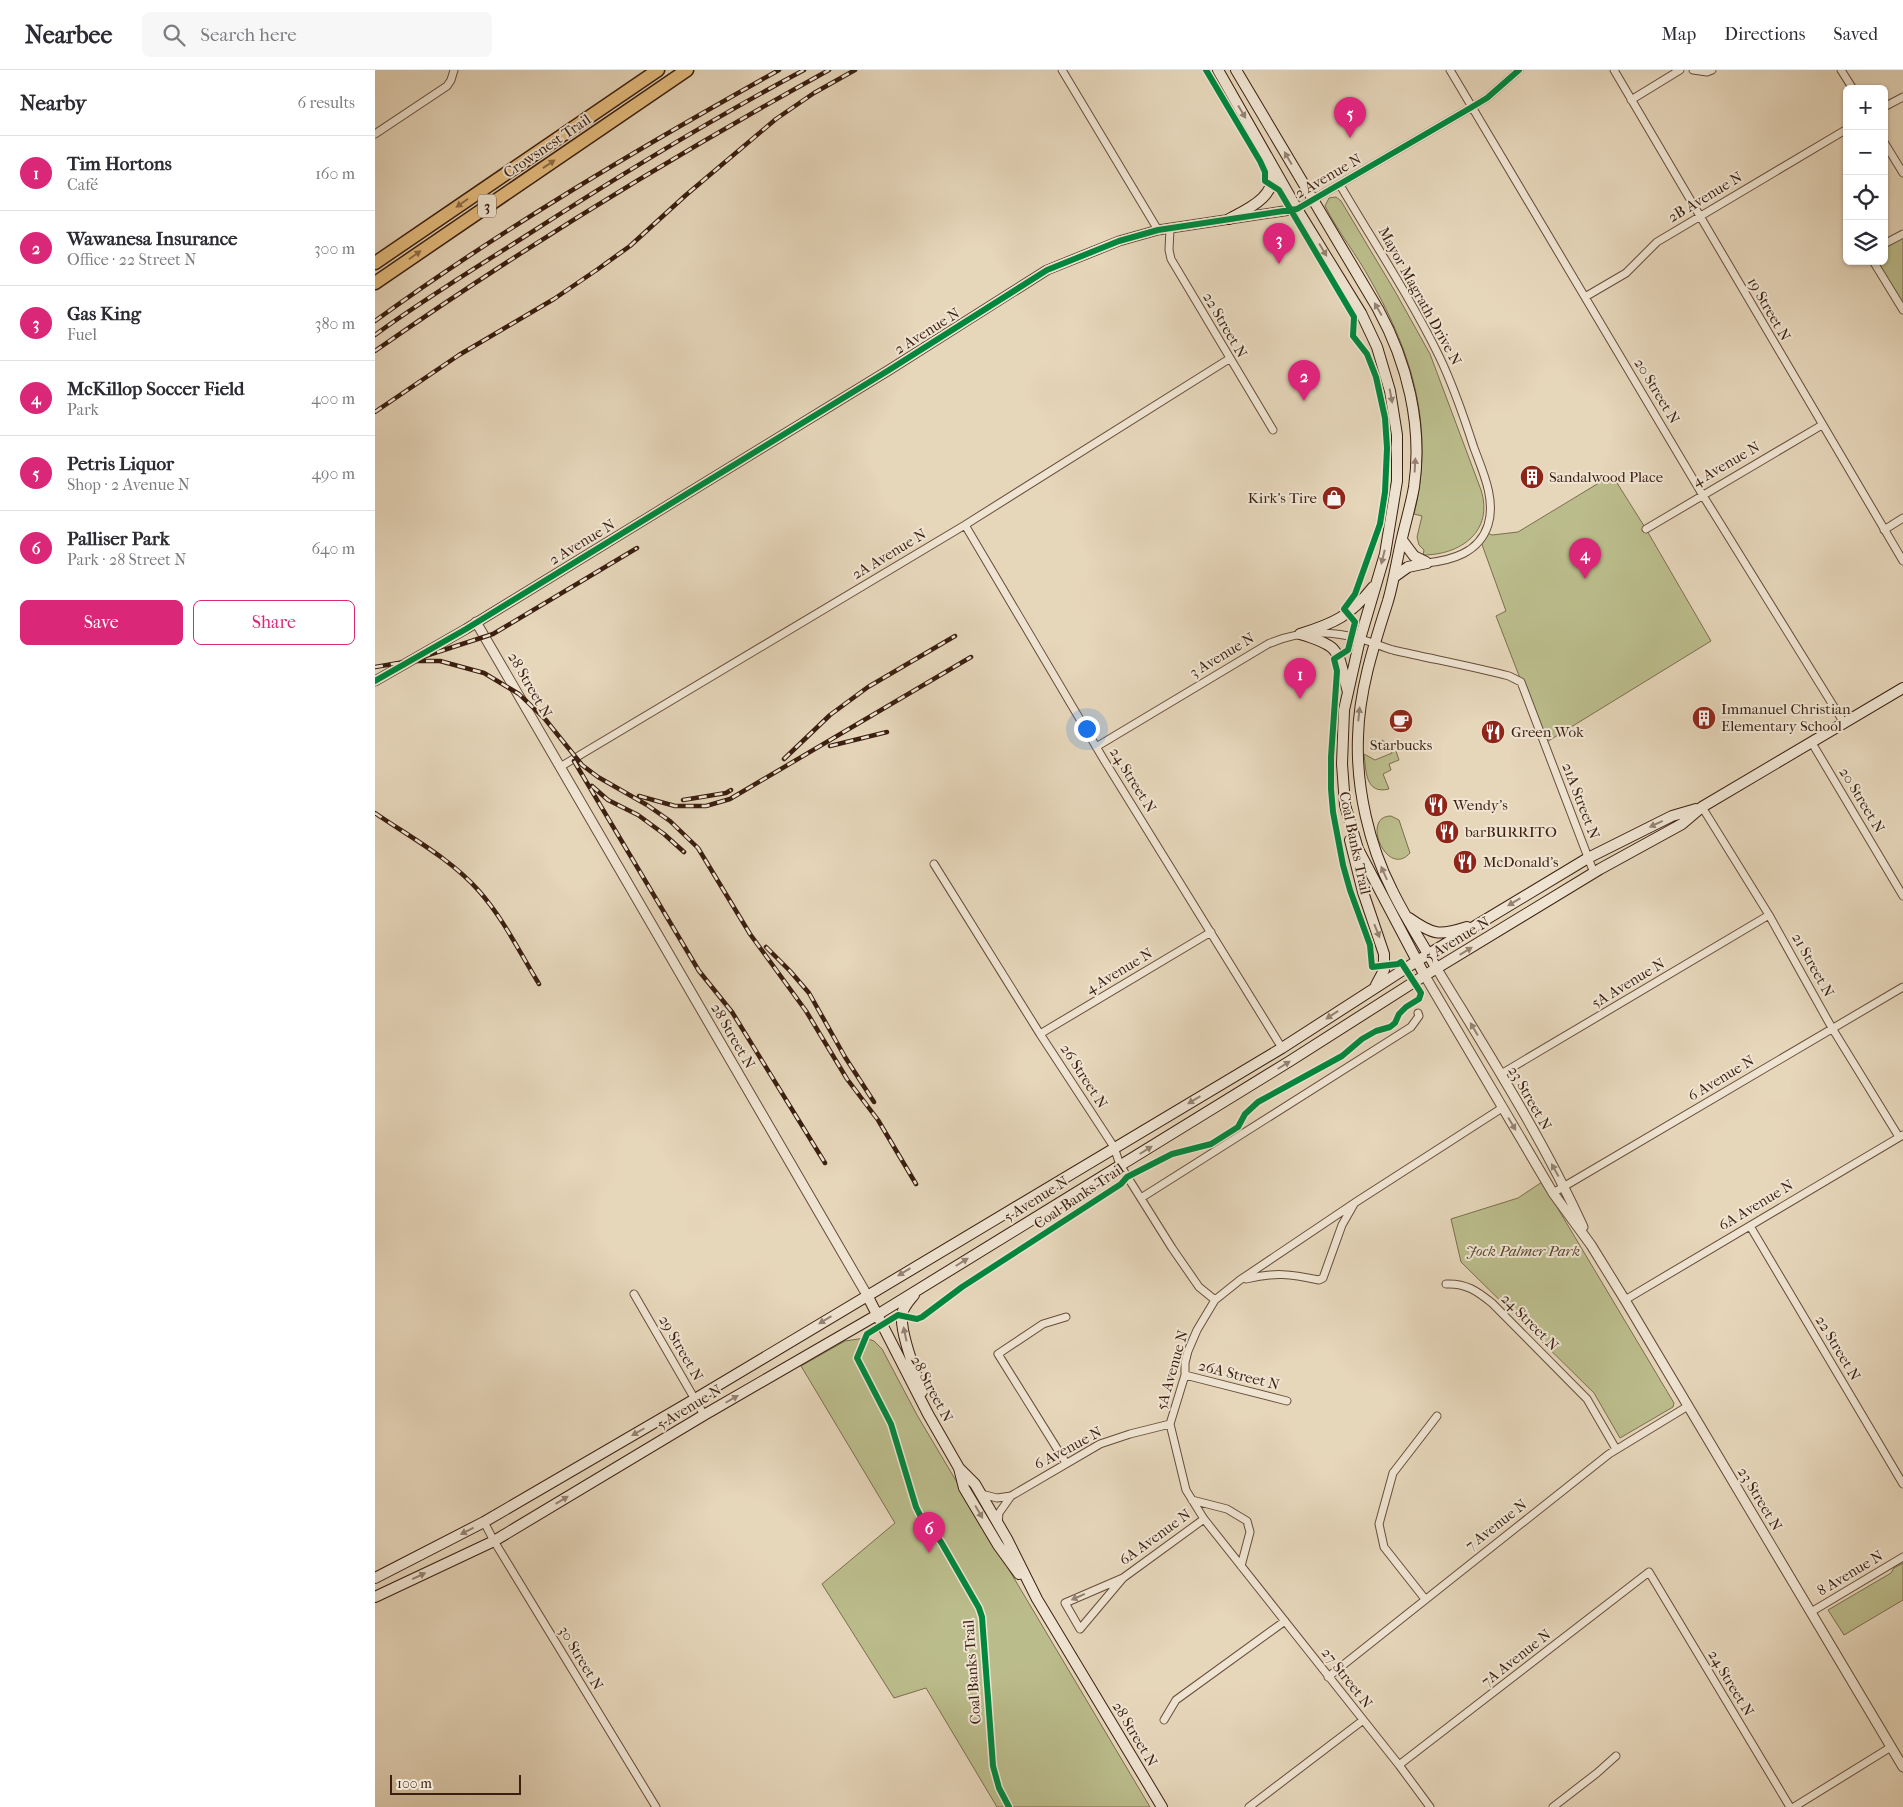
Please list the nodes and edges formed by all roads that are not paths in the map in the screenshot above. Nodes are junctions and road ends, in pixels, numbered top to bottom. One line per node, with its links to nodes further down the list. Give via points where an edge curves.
1 (454, 70): 24 (street, via 447,86)
2 (650, 70): 21 (highway)
3 (658, 70): 21 (highway, Crowsnest Trail / 3)
4 (687, 70): 23 (highway, Crowsnest Trail / 3)
5 (700, 70): 23 (highway)
6 (1062, 70): 34 (street)
7 (1218, 70): 26 (main road, one-way to 26)
8 (1236, 70): 29 (main road, one-way to 8)
9 (1451, 70): 20 (street, 20 Street N)
10 (1519, 70): 20 (street, 2 Avenue N)
11 (1613, 70): 18 (street, 19 Street N)
12 (1680, 70): 18 (street)
13 (1693, 70): 14 (street)
14 (1712, 70)
15 (1841, 70): 16 (street)
16 (1850, 85)
17 (1903, 97): 19 (street)
18 (1631, 100): 31 (street, 19 Street N)
19 (1888, 105)
20 (1472, 107): 28 (street, 2 Avenue N); 40 (street, 20 Street N)
21 (588, 116): 37 (highway, Crowsnest Trail / 3, one-way to 37)
22 (1845, 130): 31 (street, 2B Avenue N)
23 (599, 131): 39 (highway, Crowsnest Trail / 3, one-way to 23)
24 (375, 134)
25 (1888, 149): 27 (street)
26 (1270, 158): 30 (main road); 32 (main road, via 1273,180 1265,196)
27 (1903, 173)
28 (1340, 185): 29 (street, 2 Avenue N); 52 (street, Mayor Magrath Drive N, via 1439,356 1489,496 1488,525 1474,546 1454,558)
29 (1312, 200): 30 (street, 2 Avenue N); 50 (main road, one-way to 29, via 1416,461 1416,436 1407,378 1387,325)
30 (1297, 209): 32 (street, 2 Avenue N); 54 (main road, one-way to 54, via 1361,313 1377,347 1390,391 1397,435 1397,481 1385,554)
31 (1699, 216): 40 (street, 2B Avenue N, via 1657,242 1626,274); 43 (street, 19 Street N)
32 (1229, 219): 33 (street, 2 Avenue N)
33 (1171, 229): 34 (street, 2 Avenue N); 42 (street, 22 Street N, via 1171,259)
34 (1158, 230): 55 (street, 2 Avenue N, via 1119,241 1047,270)
35 (1903, 234): 36 (street)
36 (1888, 242)
37 (375, 263)
38 (1875, 265): 41 (street)
39 (375, 283)
40 (1585, 297): 45 (street, 20 Street N)
41 (1903, 310)
42 (1229, 359): 44 (street, 22 Street N); 47 (street, 2A Avenue N)
43 (1822, 425): 45 (street, 4 Avenue N); 49 (street, 19 Street N)
44 (1273, 430)
45 (1702, 494): 48 (street, 4 Avenue N); 63 (street, 20 Street N)
46 (1903, 518): 49 (street)
47 (965, 525): 65 (street, 24 Street N); 66 (street, 2A Avenue N)
48 (1646, 528)
49 (1884, 530): 51 (street, 19 Street N)
50 (1402, 540): 52 (main road, via 1415,556); 53 (main road)
51 (1903, 560)
52 (1427, 563): 53 (main road, via 1409,567)
53 (1395, 577): 58 (main road)
54 (1376, 582): 56 (main road, via 1361,602 1343,617); 57 (main road)
55 (476, 622): 59 (street, 2 Avenue N); 66 (street, 28 Street N)
56 (1300, 634): 57 (street, 3 Avenue N, via 1329,633); 62 (main road, via 1320,640 1338,653); 65 (street, 3 Avenue N, via 1268,644)
57 (1360, 639): 58 (street, 3 Avenue N); 62 (main road)
58 (1375, 644): 60 (street, 3 Avenue N, via 1509,676); 74 (main road, one-way to 58, via 1376,854 1360,780 1359,714)
59 (375, 681)
60 (1521, 682): 69 (street, 21A Street N)
61 (1903, 688): 63 (main road, 5 Avenue N)
62 (1348, 694): 68 (main road, via 1341,745)
63 (1845, 723): 64 (main road, 5 Avenue N)
64 (1812, 742): 67 (main road, 5 Avenue N); 72 (street, 20 Street N)
65 (1096, 747): 76 (street, 24 Street N)
66 (560, 767): 102 (street, 28 Street N)
67 (1702, 807): 69 (main road, 5 Avenue N, one-way to 69, via 1672,816); 71 (main road, 5 Avenue N, via 1682,824); 73 (street, 21 Street N)
68 (1348, 816): 78 (main road, via 1364,861); 82 (main road, one-way to 82, via 1355,863 1385,954 1384,970)
69 (1588, 858): 71 (street, 21A Street N); 75 (main road, 5 Avenue N, one-way to 75)
70 (934, 864): 85 (street, 26 Street N)
71 (1594, 873): 79 (main road, 5 Avenue N, one-way to 71)
72 (1903, 896)
73 (1769, 915): 84 (street, 21 Street N); 87 (street, 5A Avenue N)
74 (1406, 916): 75 (main road, via 1430,932 1441,933); 77 (main road)
75 (1482, 921): 77 (main road, 5 Avenue N)
76 (1211, 932): 85 (street, 4 Avenue N); 86 (street, 24 Street N)
77 (1428, 954): 78 (main road, 5 Avenue N); 79 (main road)
78 (1417, 961): 80 (main road); 82 (main road, 5 Avenue N)
79 (1437, 968): 80 (main road, 5 Avenue N); 87 (street, 23 Street N, one-way to 79)
80 (1425, 976): 88 (street, 23 Street N); 91 (main road, 5 Avenue N, one-way to 80)
81 (1903, 987): 84 (street, 6 Avenue N)
82 (1373, 988): 86 (main road, 5 Avenue N, one-way to 86)
83 (1418, 1013): 94 (street, via 1411,1026)
84 (1832, 1028): 89 (street, 21 Street N); 92 (street, 6 Avenue N)
85 (1040, 1034): 90 (street, 26 Street N)
86 (1282, 1048): 90 (main road, 5 Avenue N, one-way to 90)
87 (1501, 1074): 92 (street, 23 Street N, one-way to 87)
88 (1502, 1108): 93 (street, 23 Street N, one-way to 93); 95 (street, 5A Avenue N)
89 (1901, 1136): 96 (street, 6A Avenue N)
90 (1114, 1147): 91 (street, 26 Street N); 102 (main road, 5 Avenue N, one-way to 102)
91 (1120, 1166): 94 (street, 26 Street N); 100 (main road, 5 Avenue N, one-way to 91)
92 (1564, 1187): 93 (street, 6 Avenue N); 97 (street, 23 Street N)
93 (1553, 1193): 97 (street, 23 Street N)
94 (1141, 1198): 103 (street, 26 Street N, via 1199,1287)
95 (1356, 1202): 98 (street, 5A Avenue N); 98 (street, 5A Avenue N, via 1342,1225 1323,1278 1267,1274)
96 (1749, 1226): 104 (street, 6A Avenue N); 118 (street, 22 Street N)
97 (1591, 1245): 104 (street, 23 Street N)
98 (1240, 1280): 103 (street, 5A Avenue N)
99 (1446, 1284): 115 (street, 24 Street N, via 1476,1290 1492,1303 1587,1399)
100 (921, 1288): 105 (main road, 5 Avenue N); 111 (main road, one-way to 100, via 902,1316 905,1306)
101 (634, 1294): 108 (street, 29 Street N)
102 (867, 1295): 105 (main road, 28 Street N); 108 (main road, 5 Avenue N, one-way to 108)
103 (1215, 1300): 107 (street, 5A Avenue N, via 1197,1330 1185,1363)
104 (1625, 1300): 110 (street, 23 Street N)
105 (877, 1315): 111 (main road, 28 Street N); 112 (main road, 5 Avenue N, one-way to 105)
106 (1067, 1317): 116 (street, via 1043,1324 998,1354)
107 (1185, 1375): 109 (street, 26A Street N); 114 (street, 5A Avenue N)
108 (695, 1399): 112 (street, 29 Street N); 123 (main road, 5 Avenue N, one-way to 123)
109 (1287, 1401)
110 (1688, 1406): 115 (street, 7 Avenue N); 134 (street, 23 Street N)
111 (928, 1414): 117 (main road, 28 Street N)
112 (704, 1415): 125 (main road, 5 Avenue N, one-way to 112)
113 (1437, 1416): 133 (street, via 1393,1473 1379,1524 1384,1546)
114 (1170, 1424): 116 (street, 6 Avenue N, via 1100,1444); 121 (street, 27 Street N, via 1186,1490)
115 (1615, 1449): 133 (street, 7 Avenue N)
116 (1066, 1463): 120 (street, 6 Avenue N)
117 (959, 1468): 119 (main road, 28 Street N); 132 (main road, 28 Street N, one-way to 132, via 964,1488 998,1545)
118 (1903, 1484)
119 (980, 1494): 120 (street, via 997,1498); 124 (main road, 28 Street N)
120 (1011, 1496): 124 (street, 6 Avenue N, via 999,1513)
121 (1192, 1500): 122 (street, 27 Street N); 127 (street, via 1227,1509 1247,1520 1250,1532)
122 (1204, 1519): 127 (street, 27 Street N); 130 (street, 6A Avenue N)
123 (484, 1522): 125 (street, 30 Street N); 129 (main road, 5 Avenue N, one-way to 129)
124 (998, 1525): 132 (main road, 28 Street N)
125 (494, 1541): 131 (main road, 5 Avenue N, one-way to 125); 143 (street, 30 Street N)
126 (1903, 1557): 134 (street, 8 Avenue N)
127 (1241, 1566): 135 (street, 27 Street N)
128 (1649, 1572): 141 (street, 7A Avenue N); 148 (street, 24 Street N)
129 (375, 1578)
130 (1123, 1578): 130 (street, 6A Avenue N, one-way to 130, via 1065,1603 1079,1629 1104,1600)
131 (375, 1597)
132 (1037, 1599): 144 (main road, 28 Street N)
133 (1425, 1599): 136 (street, 7 Avenue N)
134 (1811, 1612): 139 (street, 23 Street N)
135 (1285, 1621): 136 (street, 27 Street N); 137 (street, via 1177,1700)
136 (1328, 1677): 138 (street, 27 Street N)
137 (1164, 1720)
138 (1362, 1721): 141 (street, 27 Street N); 145 (street)
139 (1891, 1747): 142 (street, 23 Street N); 148 (street)
140 (1616, 1756): 147 (street)
141 (1399, 1765): 146 (street, 27 Street N)
142 (1903, 1767)
143 (656, 1807)
144 (1162, 1807)
145 (1249, 1807)
146 (1430, 1807)
147 (1553, 1807)
148 (1792, 1807)

